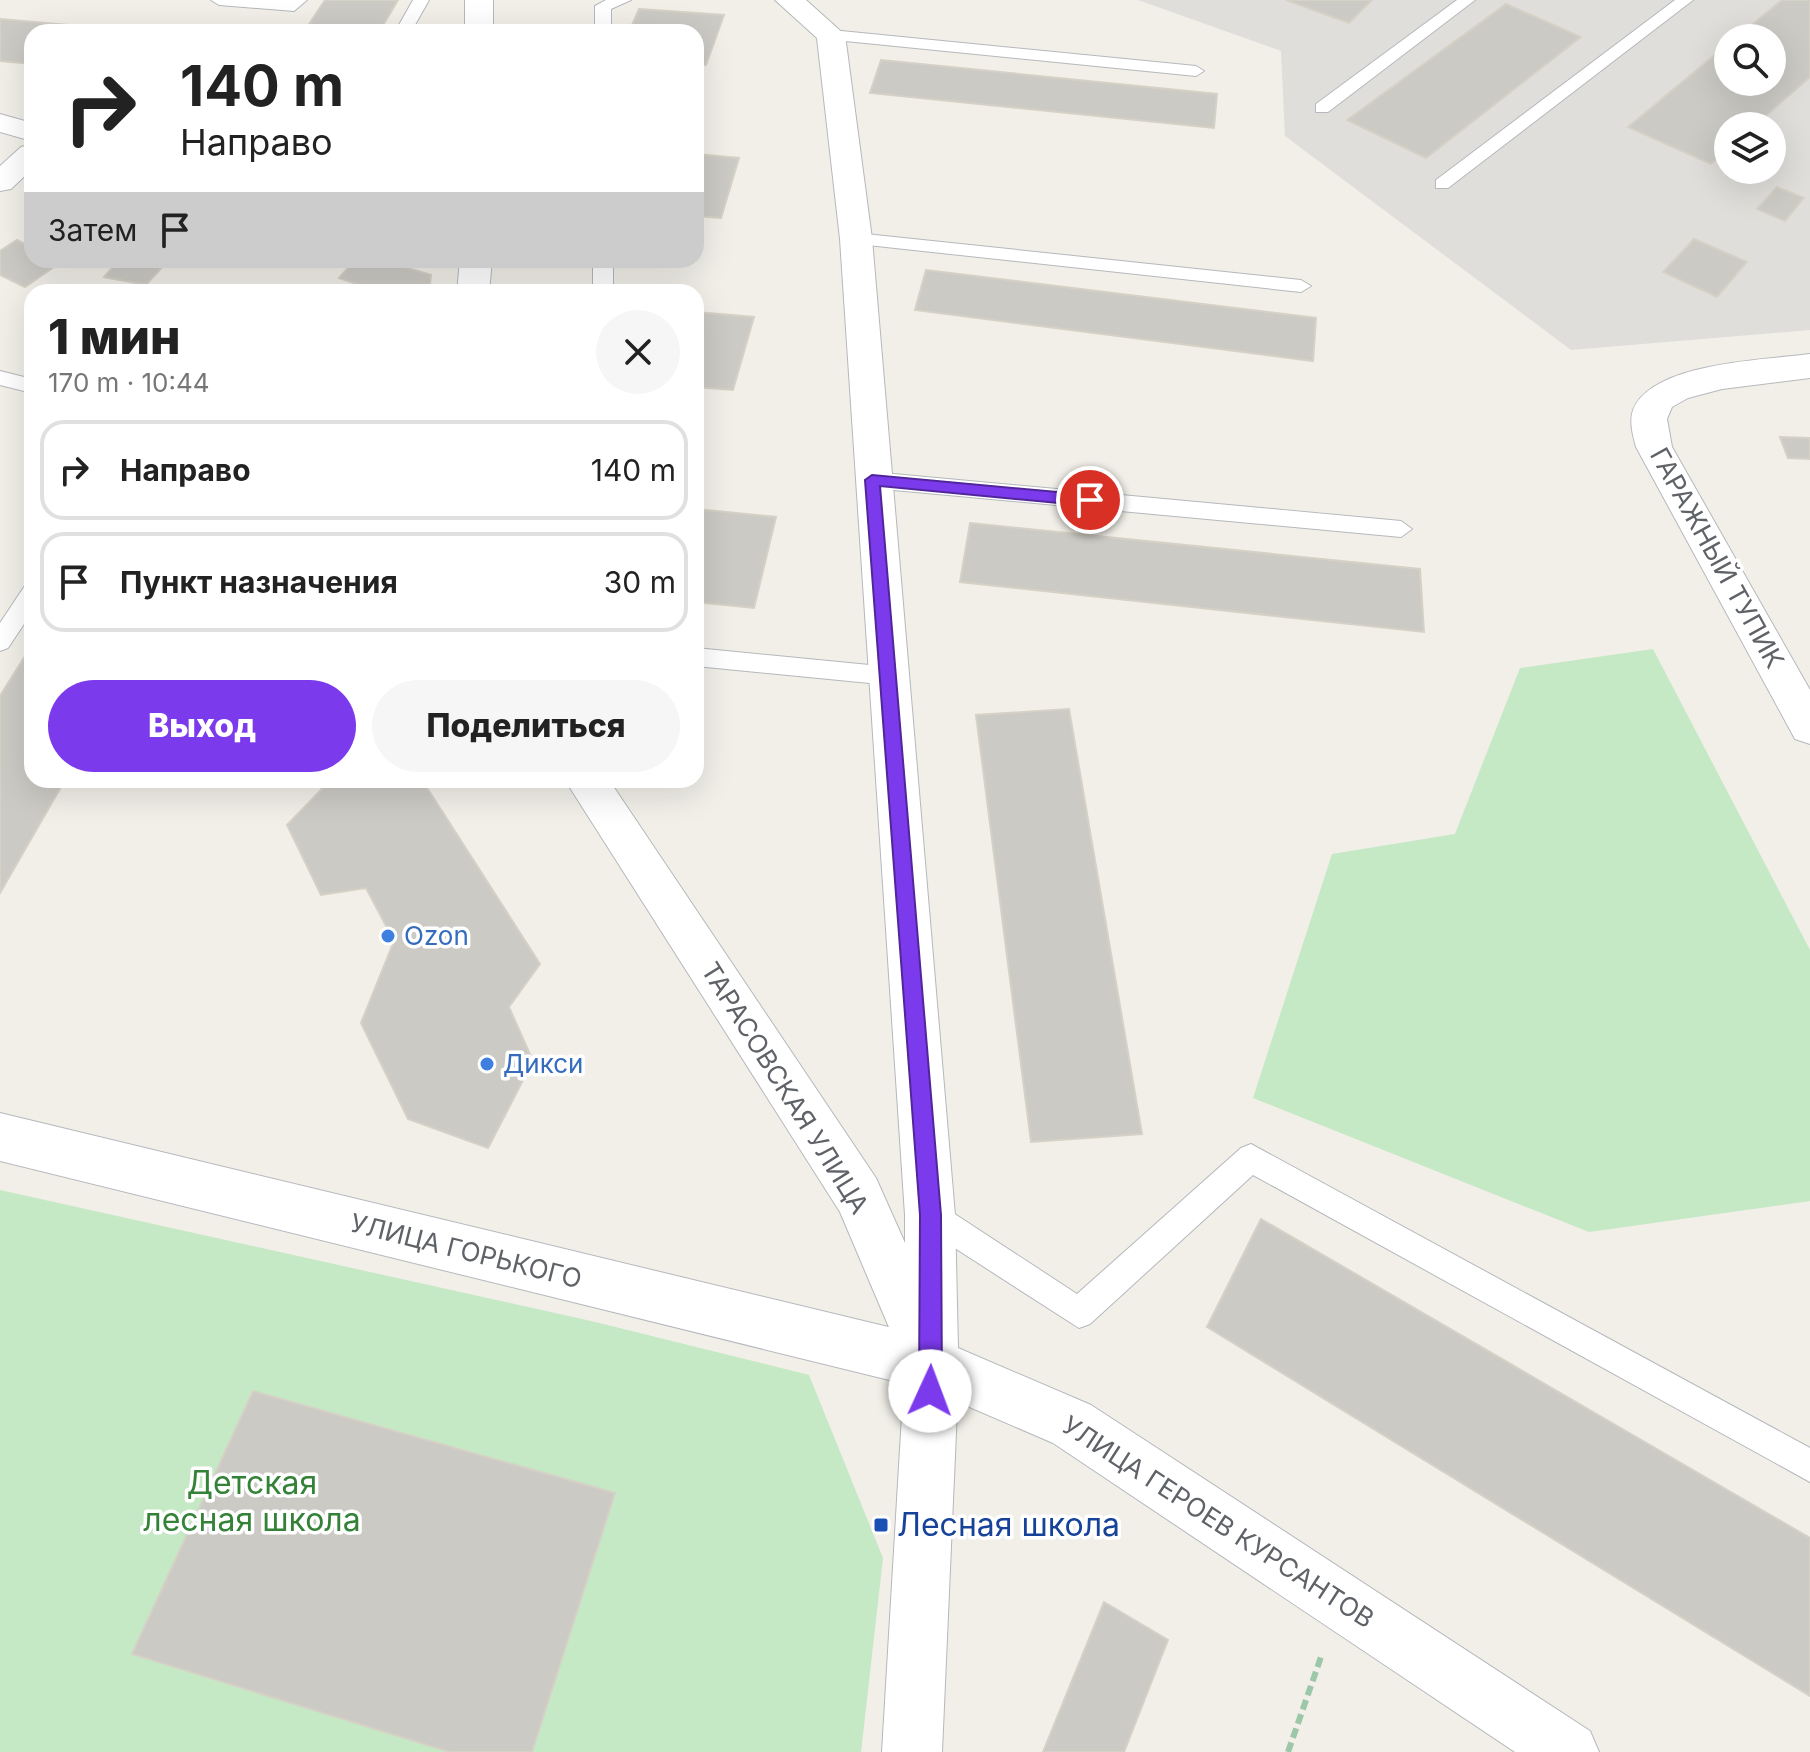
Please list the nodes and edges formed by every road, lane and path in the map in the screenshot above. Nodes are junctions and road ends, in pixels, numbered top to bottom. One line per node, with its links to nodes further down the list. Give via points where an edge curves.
1 (219, 0): 2 (lane, via 294,6)
2 (299, 0)
3 (421, 0): 9 (lane)
4 (479, 0): 10 (street)
5 (623, 0): 11 (lane, via 603,6)
6 (789, 0): 12 (street)
7 (1467, 0): 14 (lane)
8 (1685, 0): 19 (lane)
9 (408, 24)
10 (479, 24)
11 (603, 24)
12 (831, 35): 13 (lane); 20 (street)
13 (1196, 71)
14 (1322, 108)
15 (0, 123): 16 (street)
16 (24, 130)
17 (24, 160): 18 (street)
18 (0, 182)
19 (1442, 184)
20 (856, 239): 21 (lane); 25 (street)
21 (1301, 286)
22 (1810, 366): 31 (street, ГАРАЖНЫЙ ТУПИК, via 1682,385 1660,395 1649,426 1654,447)
23 (0, 378): 24 (lane)
24 (24, 384)
25 (872, 480): 26 (lane); 30 (street)
26 (1401, 529)
27 (24, 605): 28 (lane)
28 (0, 642)
29 (704, 658): 30 (lane)
30 (890, 676): 34 (street)
31 (1810, 727)
32 (591, 788): 35 (street, ТАРАСОВСКАЯ УЛИЦА, via 858,1195)
33 (0, 1137): 35 (street, УЛИЦА ГОРЬКОГО)
34 (930, 1215): 35 (street); 36 (lane, via 1079,1313 1251,1158)
35 (932, 1364): 37 (street, УЛИЦА ГЕРОЕВ КУРСАНТОВ, via 1072,1424); 38 (street, ТАРАСОВСКАЯ УЛИЦА)
36 (1810, 1466)
37 (1340, 1601): 39 (path); 40 (street, УЛИЦА ГЕРОЕВ КУРСАНТОВ)
38 (912, 1752)
39 (1288, 1752)
40 (1569, 1752)

